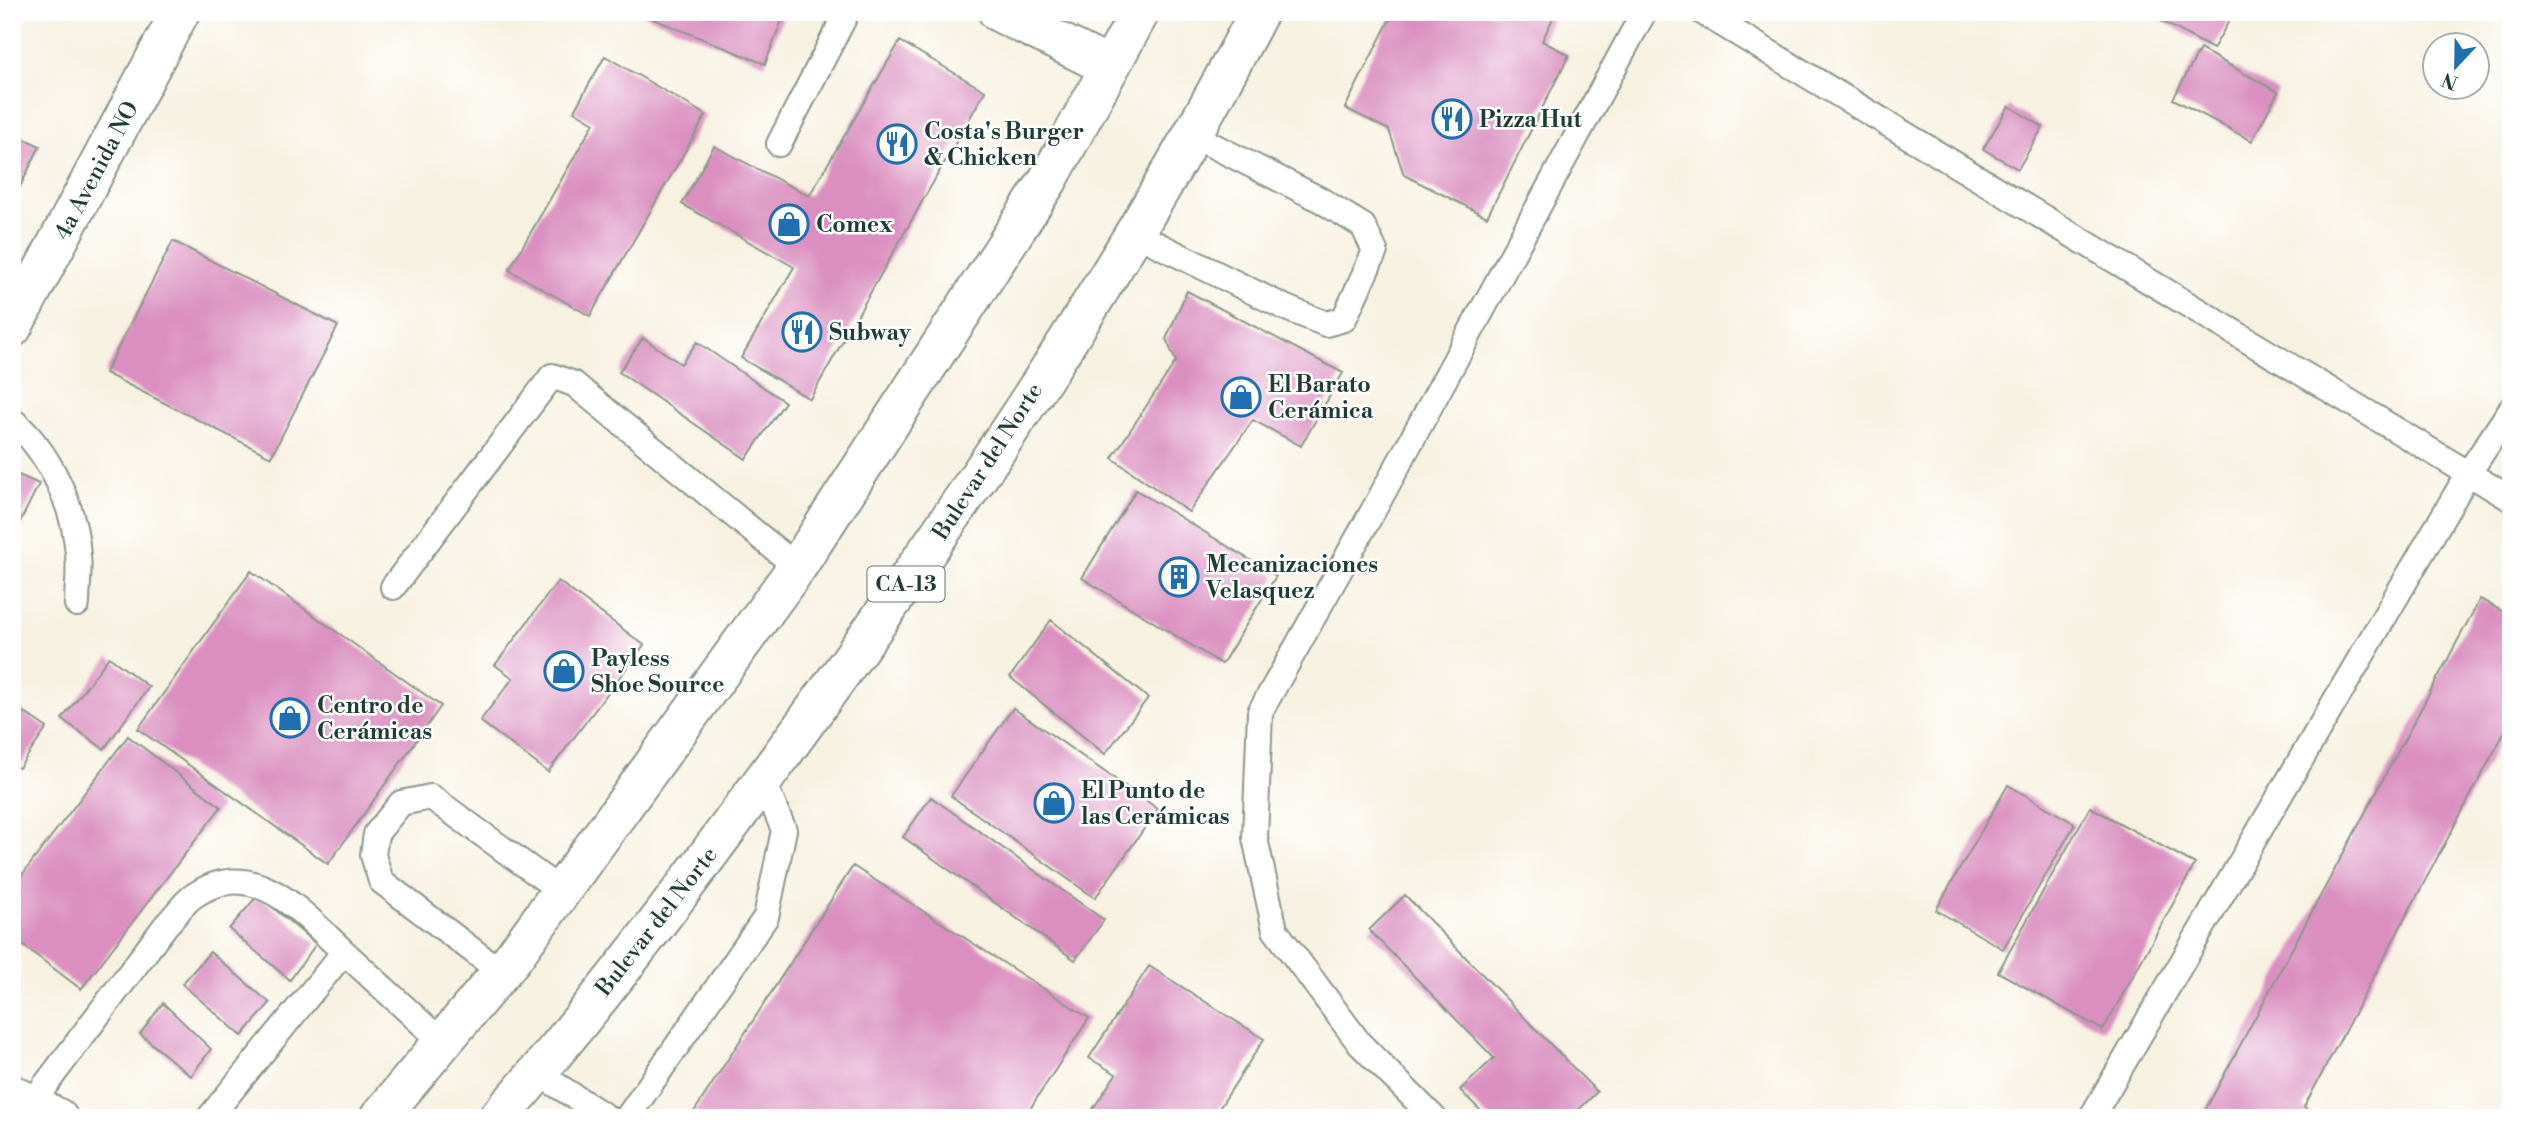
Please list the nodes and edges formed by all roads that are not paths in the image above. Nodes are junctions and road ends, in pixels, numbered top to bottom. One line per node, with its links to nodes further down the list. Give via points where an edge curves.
1 (180, 12): 12 (main road, 4a Avenida NO)
2 (847, 12): 10 (lane)
3 (998, 12): 8 (main road)
4 (1140, 12): 8 (main road)
5 (1259, 12): 9 (main road, Bulevar del Norte / CA-13)
6 (1644, 12): 32 (lane, via 1259,712 1255,838 1275,930 1360,1044)
7 (1702, 12): 15 (lane)
8 (1110, 67): 17 (main road, via 1048,180)
9 (1194, 136): 11 (main road, Bulevar del Norte / CA-13); 11 (lane, via 1363,226 1375,251 1344,319 1326,324 1286,308)
10 (779, 144)
11 (1136, 234): 20 (main road, Bulevar del Norte / CA-13, via 891,606)
12 (12, 328)
13 (2511, 409): 15 (lane)
14 (12, 420): 19 (lane, via 47,461 68,506 78,554)
15 (2468, 474): 16 (lane); 33 (lane)
16 (2511, 499)
17 (797, 567): 18 (lane, via 574,384 552,376); 21 (main road)
18 (393, 587)
19 (77, 604)
20 (763, 781): 25 (main road, Bulevar del Norte / CA-13, via 668,911); 31 (lane, via 784,830 766,916)
21 (561, 891): 23 (main road); 23 (lane, via 430,797 401,803 376,834 373,855 381,881)
22 (344, 952): 24 (lane); 26 (lane, via 286,899 249,881 215,883 191,898 166,925); 28 (lane)
23 (501, 972): 24 (main road)
24 (442, 1042): 29 (main road)
25 (536, 1072): 27 (main road, Bulevar del Norte / CA-13); 30 (lane)
26 (34, 1105)
27 (507, 1115)
28 (209, 1118)
29 (379, 1118)
30 (608, 1118)
31 (626, 1118)
32 (1434, 1118)
33 (2091, 1118)

